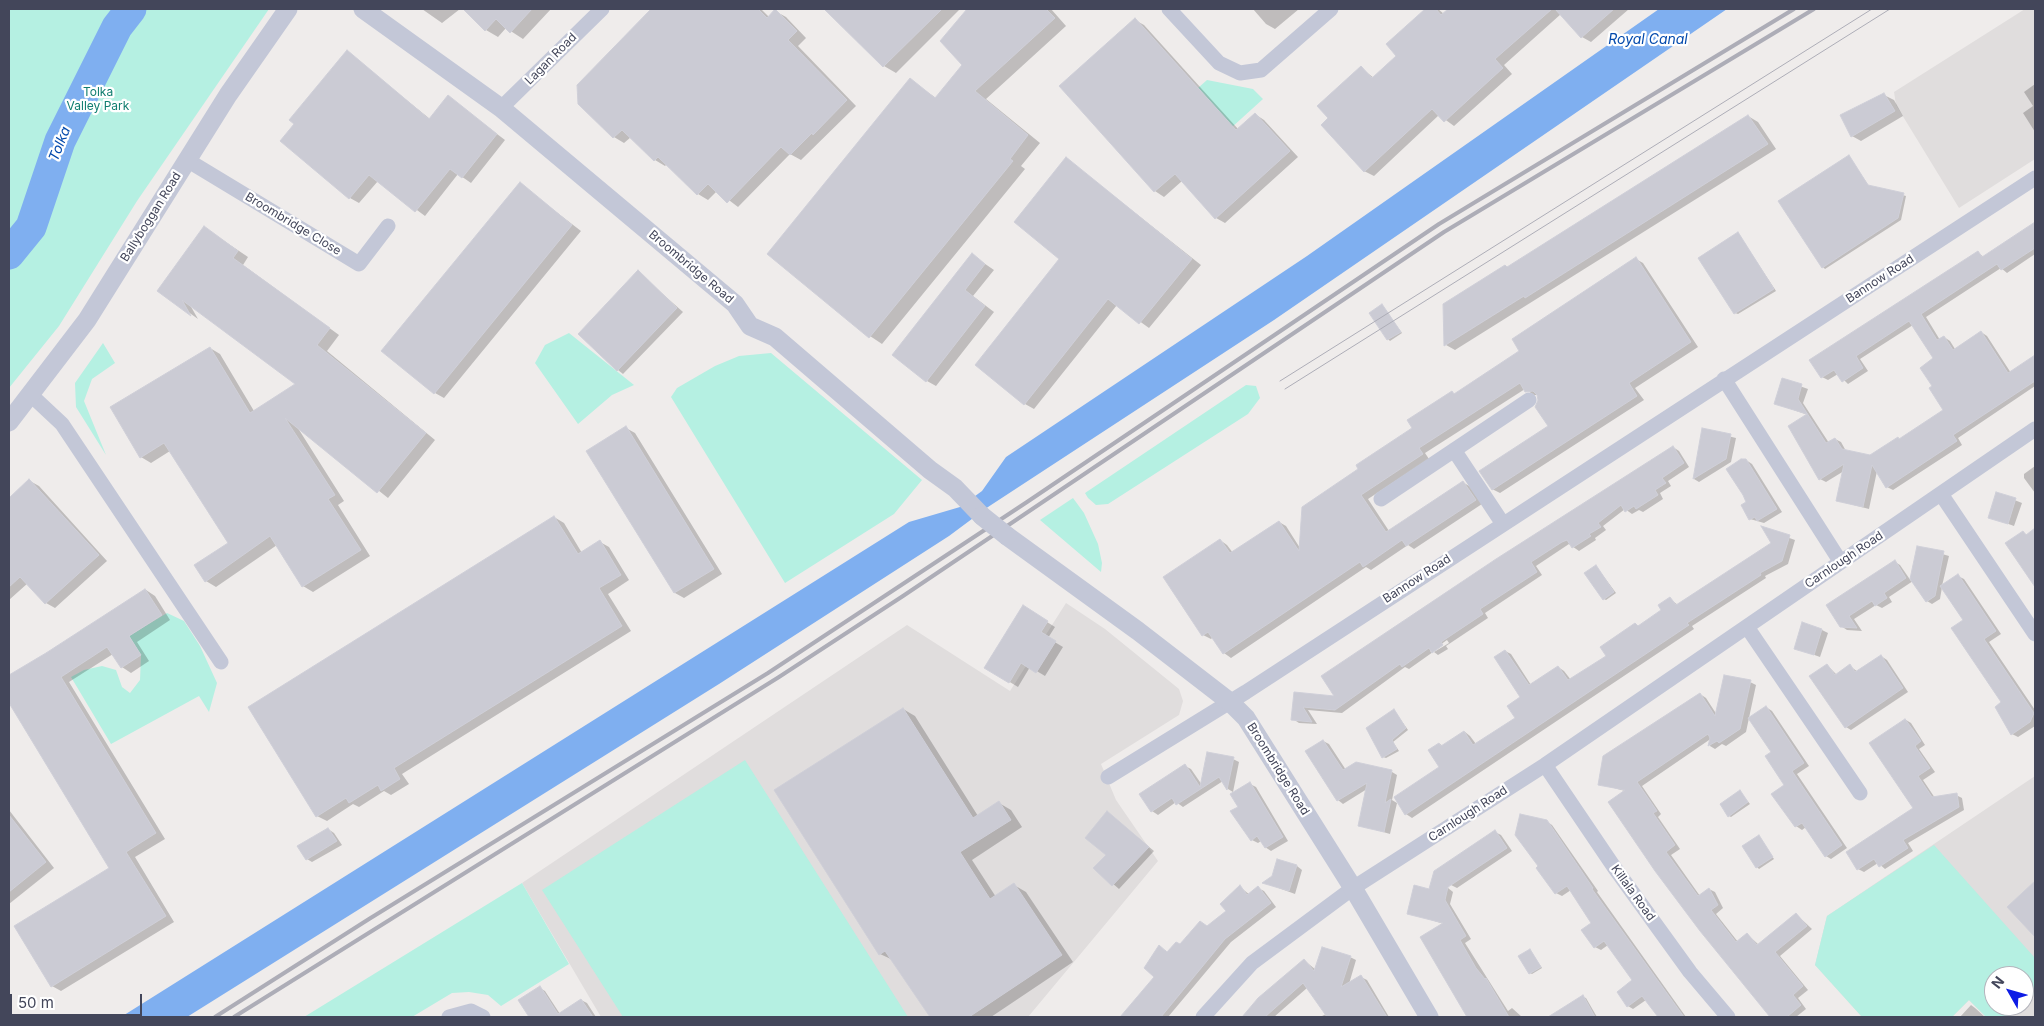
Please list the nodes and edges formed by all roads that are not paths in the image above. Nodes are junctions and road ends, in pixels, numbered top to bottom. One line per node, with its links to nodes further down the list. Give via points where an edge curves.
1 (288, 9): 7 (street, Ballyboggan Road, via 228,94)
2 (363, 9): 6 (street, Broombridge Road)
3 (602, 9): 6 (street, Lagan Road)
4 (1169, 9): 5 (street, via 1219,63 1240,73 1261,70)
5 (1331, 9)
6 (501, 108): 23 (street, Broombridge Road, bridge, via 735,304 750,326 775,337 955,488 982,516)
7 (187, 160): 9 (street, Broombridge Close, via 359,264); 11 (street, Ballyboggan Road, via 87,320)
8 (2035, 178): 10 (street, Bannow Road)
9 (388, 226)
10 (1724, 379): 18 (street, Bannow Road); 19 (street)
11 (31, 395): 13 (street, Ballyboggan Road); 22 (street, via 62,424)
12 (1529, 400): 15 (street)
13 (9, 422)
14 (2035, 429): 16 (street, Carnlough Road)
15 (1454, 450): 17 (street); 18 (street)
16 (1941, 494): 19 (street, Carnlough Road); 21 (street)
17 (1381, 499)
18 (1503, 524): 23 (street, Bannow Road)
19 (1840, 561): 20 (street, Carnlough Road)
20 (1747, 627): 24 (street, Carnlough Road); 26 (street)
21 (2035, 634)
22 (220, 662)
23 (1230, 702): 25 (street, Bannow Road); 27 (street, Broombridge Road, via 1261,739)
24 (1545, 765): 27 (street, Carnlough Road); 32 (street, Killala Road, via 1679,957)
25 (1108, 777)
26 (1860, 794)
27 (1353, 888): 30 (street, Carnlough Road, via 1252,962); 31 (street, Broombridge Road)
28 (449, 1017): 29 (street, via 471,1012)
29 (483, 1017)
30 (1203, 1017)
31 (1429, 1017)
32 (1728, 1017)

